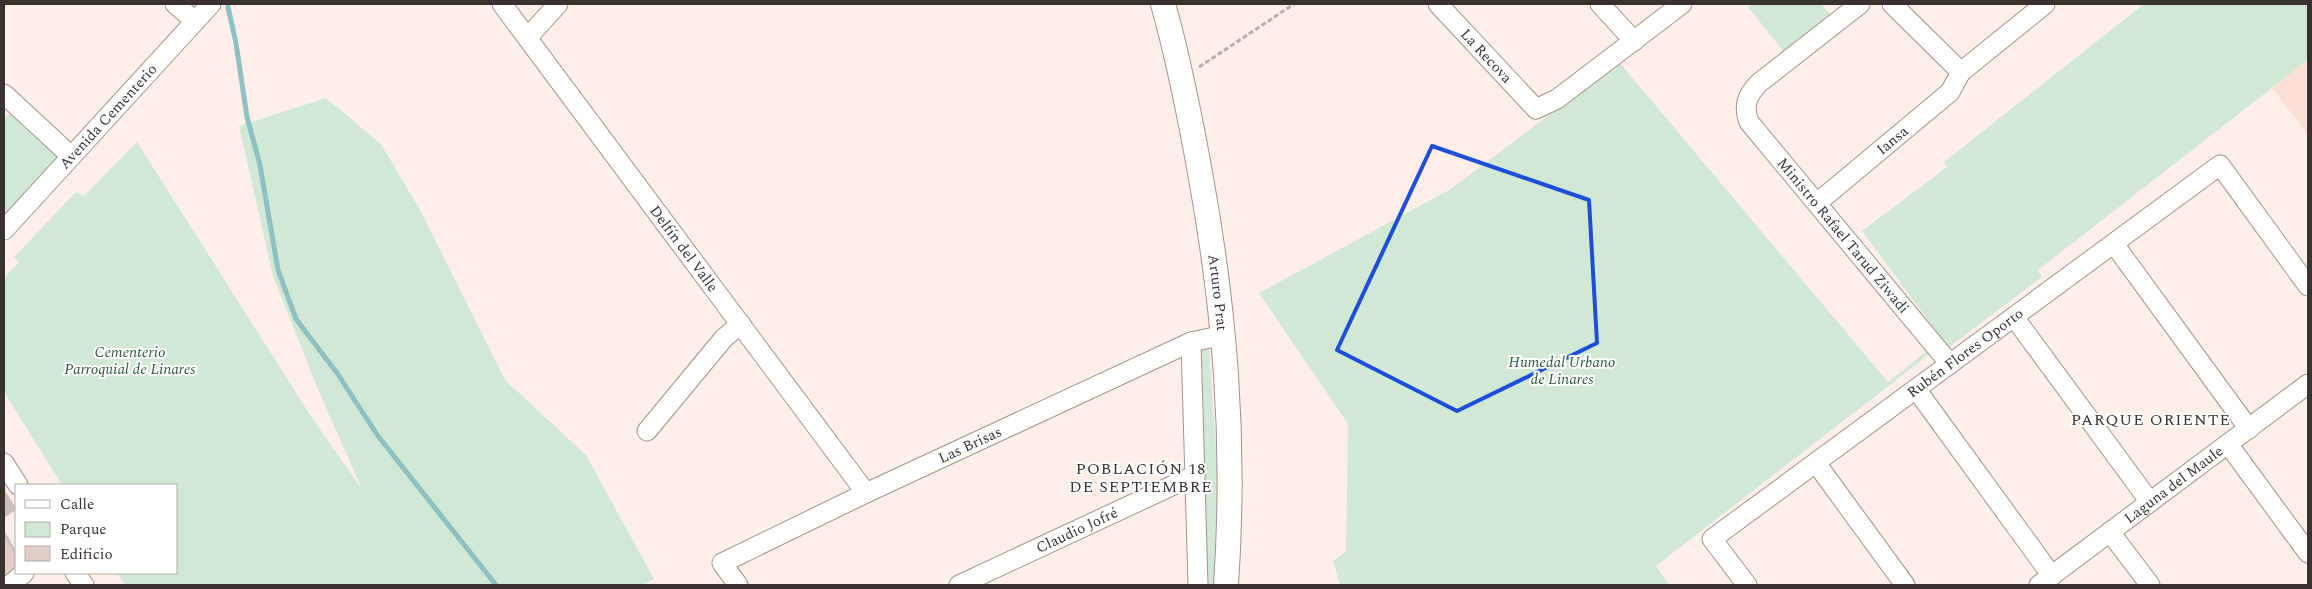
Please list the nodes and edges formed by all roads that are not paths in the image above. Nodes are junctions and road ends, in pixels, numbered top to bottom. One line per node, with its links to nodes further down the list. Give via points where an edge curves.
1 (175, 4): 12 (street)
2 (211, 4): 12 (street, Avenida Cementerio)
3 (502, 4): 13 (street, Delfín del Valle)
4 (558, 4): 13 (street)
5 (1163, 4): 24 (main road, Arturo Prat, via 1180,70 1208,217)
6 (1438, 4): 14 (street, La Recova, via 1536,109 1557,99)
7 (1600, 4): 14 (street)
8 (1682, 4): 14 (street)
9 (1860, 4): 18 (street, Ministro Rafael Tarud Ziwadi, via 1759,83 1749,93 1747,102 1749,122)
10 (1892, 4): 15 (street)
11 (2045, 4): 15 (street)
12 (195, 21): 17 (street, Avenida Cementerio)
13 (528, 37): 23 (street, Delfín del Valle)
14 (1634, 41)
15 (1961, 72): 18 (street, Iansa, via 1950,92)
16 (4, 94): 17 (street)
17 (71, 156): 19 (street, Avenida Cementerio)
18 (1817, 203): 26 (street, Ministro Rafael Tarud Ziwadi)
19 (4, 230)
20 (2114, 244): 21 (street, Rubén Flores Oporto, via 2220,165); 22 (street, Rubén Flores Oporto); 29 (street)
21 (2308, 286)
22 (2014, 317): 26 (street, Rubén Flores Oporto); 37 (street)
23 (741, 324): 30 (street, via 724,338); 36 (street, Delfín del Valle)
24 (1224, 335): 25 (street, Las Brisas); 48 (main road, Arturo Prat, via 1231,466)
25 (1191, 342): 34 (street); 36 (street, Las Brisas)
26 (1950, 364): 28 (street, Rubén Flores Oporto)
27 (2308, 384): 29 (street, Laguna del Maule)
28 (1916, 389): 33 (street, Rubén Flores Oporto); 42 (street)
29 (2249, 428): 31 (street, Laguna del Maule)
30 (647, 431)
31 (2228, 444): 37 (street, Laguna del Maule); 39 (street)
32 (4, 463): 35 (street)
33 (1816, 463): 49 (street, Rubén Flores Oporto, via 1712,539); 50 (street)
34 (1195, 475): 46 (street, Claudio Jofré); 47 (street)
35 (17, 484)
36 (866, 493): 45 (street, Las Brisas, via 722,563)
37 (2150, 502): 38 (street, Laguna del Maule)
38 (2110, 532): 42 (street, Laguna del Maule); 51 (street)
39 (2308, 553)
40 (23, 574): 43 (street)
41 (76, 574): 44 (street)
42 (2046, 580)
43 (10, 585)
44 (84, 585)
45 (738, 585)
46 (959, 585)
47 (1198, 585)
48 (1226, 585)
49 (1747, 585)
50 (1905, 585)
51 (2150, 585)

